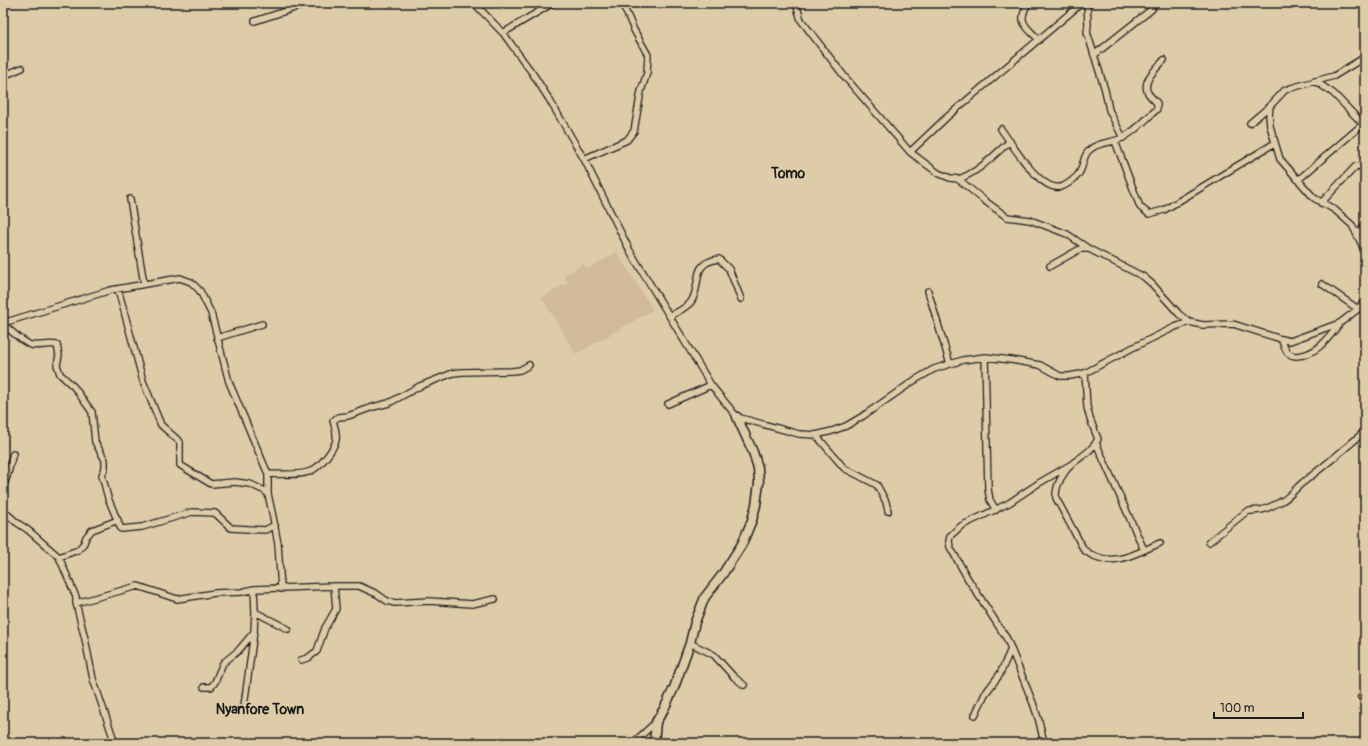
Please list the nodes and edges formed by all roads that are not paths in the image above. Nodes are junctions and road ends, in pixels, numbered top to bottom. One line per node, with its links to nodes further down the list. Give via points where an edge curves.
1 (8, 3): 11 (street)
2 (310, 3): 10 (street)
3 (474, 3): 14 (street)
4 (553, 3): 14 (street)
5 (622, 3): 31 (street, via 648,55 647,73 634,131 627,140)
6 (798, 3): 30 (street, via 801,20 844,76)
7 (1028, 3): 15 (street, via 1022,20)
8 (1082, 3): 15 (street)
9 (1087, 3): 16 (street, via 1087,32)
10 (302, 4): 13 (street)
11 (3, 7)
12 (1152, 9): 16 (street)
13 (255, 21)
14 (502, 33): 31 (street, via 549,99)
15 (1038, 40): 30 (street)
16 (1094, 55): 26 (street, via 1109,110)
17 (1365, 57): 21 (street, via 1334,76)
18 (1164, 60): 26 (street, via 1147,82 1148,93 1156,103 1157,109)
19 (22, 68): 20 (street)
20 (3, 76)
21 (1315, 81): 22 (street, via 1285,90); 24 (street, via 1333,93)
22 (1270, 106): 23 (street); 29 (street, via 1270,126)
23 (1250, 123)
24 (1364, 125): 34 (street)
25 (1002, 129): 27 (street)
26 (1123, 138): 28 (street)
27 (1010, 141): 28 (street, via 1021,158 1042,180 1062,187 1078,175 1086,154 1093,147); 33 (street, via 978,169)
28 (1115, 141): 29 (street, via 1140,207 1149,214 1164,210)
29 (1275, 143): 34 (street, via 1280,159)
30 (910, 152): 33 (street, via 938,173)
31 (584, 159): 49 (street, via 630,251)
32 (1365, 171): 36 (street, via 1356,166)
33 (958, 179): 39 (street, via 1007,216 1030,220 1067,234)
34 (1298, 180): 36 (street)
35 (130, 199): 42 (street)
36 (1321, 203): 38 (street, via 1345,217)
37 (1365, 225): 38 (street)
38 (1357, 232): 40 (street)
39 (1089, 249): 41 (street, via 1080,249); 50 (street, via 1144,277)
40 (1365, 251)
41 (1050, 266)
42 (144, 284): 44 (street); 54 (street, via 180,278 191,282 200,291 211,313)
43 (1322, 284): 48 (street)
44 (118, 289): 51 (street); 70 (street, via 143,381 161,424 180,442 180,465 211,484 250,484)
45 (928, 291): 57 (street)
46 (740, 299): 49 (street, via 729,269 719,259 711,260 703,264 697,276 695,294 691,302)
47 (1365, 300): 48 (street)
48 (1358, 309): 52 (street)
49 (670, 316): 60 (street)
50 (1189, 322): 55 (street, via 1203,325 1233,324); 59 (street)
51 (3, 323): 74 (street, via 31,345 57,345 57,365 60,374 74,387 92,412 94,442 106,460 102,475 108,498)
52 (1340, 323): 55 (street, via 1299,338); 55 (street, via 1320,347 1307,354 1295,357 1287,353)
53 (262, 324): 54 (street)
54 (217, 338): 68 (street, via 229,382)
55 (1281, 339)
56 (985, 357): 57 (street); 59 (street, via 1040,365 1060,376); 72 (street, via 988,489 990,500)
57 (950, 364): 64 (street, via 915,380 846,426)
58 (529, 365): 68 (street, via 512,371 453,373 420,386 390,403 338,417 333,421 336,440 334,446 312,471)
59 (1085, 373): 65 (street, via 1087,407 1098,439)
60 (711, 385): 61 (street); 62 (street)
61 (668, 404)
62 (737, 417): 64 (street, via 799,434); 88 (street, via 758,468 756,505 742,544 705,597)
63 (1365, 431): 76 (street, via 1299,486 1292,495 1266,509 1246,512)
64 (816, 435): 73 (street, via 844,468 877,485)
65 (1096, 443): 67 (street); 78 (street)
66 (13, 454): 69 (street)
67 (1072, 464): 72 (street); 78 (street, via 1058,484 1056,498 1084,550 1097,558 1119,560)
68 (268, 474): 70 (street)
69 (3, 486)
70 (268, 494): 75 (street)
71 (3, 510): 79 (street)
72 (996, 510): 89 (street, via 961,526 950,536 949,541 968,580)
73 (888, 511)
74 (118, 520): 75 (street, via 122,529 142,527 192,512 215,513 231,528 265,530); 79 (street, via 92,530 78,550)
75 (275, 525): 82 (street)
76 (1209, 542)
77 (1160, 543): 78 (street)
78 (1144, 550)
79 (59, 557): 84 (street, via 76,597)
80 (334, 586): 82 (street); 83 (street, via 359,586 395,603 430,601 472,604); 90 (street, via 336,609 317,650 308,658)
81 (254, 589): 82 (street); 84 (street, via 177,599 138,586); 85 (street)
82 (281, 589)
83 (495, 599)
84 (76, 603): 96 (street, via 93,679)
85 (255, 612): 86 (street); 87 (street)
86 (288, 629)
87 (254, 632): 92 (street, via 238,651 223,663 211,687); 93 (street)
88 (690, 643): 91 (street, via 714,655); 95 (street, via 674,688)
89 (1011, 649): 94 (street, via 1000,674 985,694); 99 (street, via 1035,709)
90 (301, 660)
91 (744, 685)
92 (204, 687)
93 (244, 706)
94 (975, 715)
95 (656, 722): 97 (street); 98 (street)
96 (115, 743)
97 (633, 743)
98 (654, 743)
99 (1044, 743)

